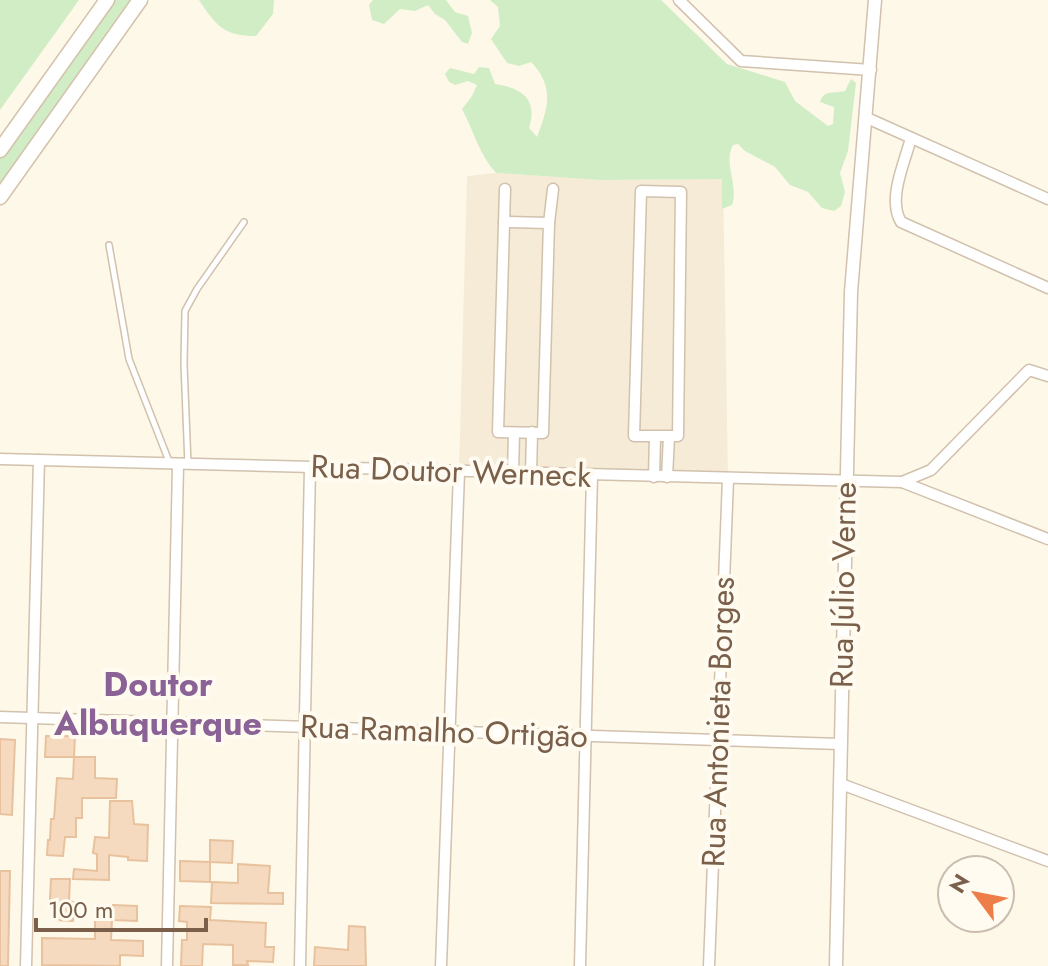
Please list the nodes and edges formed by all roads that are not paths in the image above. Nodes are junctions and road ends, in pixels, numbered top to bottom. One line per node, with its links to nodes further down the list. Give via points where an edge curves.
1 (107, 0): 8 (main road)
2 (140, 0): 11 (main road)
3 (679, 0): 5 (street, via 741,61)
4 (875, 0): 5 (street, Rua Júlio Verne)
5 (871, 70): 6 (street, Rua Júlio Verne)
6 (867, 118): 7 (street); 34 (street, Rua Júlio Verne, via 851,292)
7 (911, 138): 12 (street); 17 (street, via 895,198 901,222)
8 (0, 150)
9 (505, 189): 14 (street)
10 (553, 189): 15 (street)
11 (0, 197)
12 (1048, 199)
13 (244, 222): 25 (lane, via 185,311)
14 (504, 222): 15 (street); 20 (street, via 498,432)
15 (549, 223): 19 (street, via 543,433)
16 (109, 245): 25 (lane, via 129,359)
17 (1048, 288)
18 (1048, 376): 35 (street, via 1029,370 931,470)
19 (532, 432): 20 (street); 29 (street)
20 (514, 433): 28 (street)
21 (655, 437): 22 (street); 22 (street, via 634,436 641,191 681,192 678,436); 31 (street)
22 (669, 437): 32 (street)
23 (0, 459): 24 (street, Rua Doutor Werneck)
24 (39, 460): 25 (street, Rua Doutor Werneck); 38 (street)
25 (179, 466): 26 (street, Rua Doutor Werneck); 39 (street)
26 (310, 467): 27 (street, Rua Doutor Werneck); 40 (street)
27 (459, 472): 28 (street, Rua Doutor Werneck); 41 (street)
28 (513, 474): 29 (street, Rua Doutor Werneck)
29 (531, 474): 30 (street, Rua Doutor Werneck)
30 (592, 475): 31 (street, Rua Doutor Werneck); 42 (street)
31 (654, 477): 32 (street, Rua Doutor Werneck)
32 (667, 477): 33 (street, Rua Doutor Werneck)
33 (728, 479): 34 (street, Rua Doutor Werneck); 43 (street, Rua Antonieta Borges)
34 (845, 481): 35 (street, Rua Doutor Werneck); 44 (street, Rua Júlio Verne)
35 (902, 482): 36 (street)
36 (1048, 539)
37 (0, 717): 38 (street, Rua Ramalho Ortigão)
38 (32, 718): 39 (street, Rua Ramalho Ortigão); 47 (street)
39 (172, 723): 40 (street, Rua Ramalho Ortigão); 48 (street)
40 (305, 726): 41 (street, Rua Ramalho Ortigão); 49 (street)
41 (449, 731): 42 (street, Rua Ramalho Ortigão); 50 (street)
42 (586, 736): 43 (street, Rua Ramalho Ortigão); 51 (street)
43 (717, 740): 44 (street, Rua Ramalho Ortigão); 52 (street, Rua Antonieta Borges)
44 (840, 744): 45 (street, Rua Júlio Verne)
45 (841, 784): 46 (street); 53 (street, Rua Júlio Verne)
46 (1048, 861)
47 (26, 966)
48 (167, 966)
49 (300, 966)
50 (441, 966)
51 (580, 966)
52 (709, 966)
53 (836, 966)

